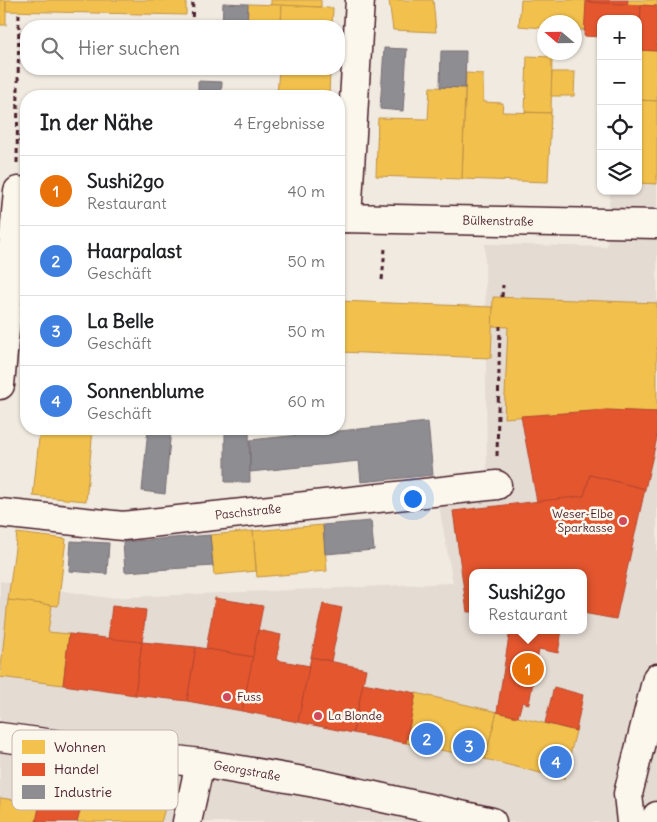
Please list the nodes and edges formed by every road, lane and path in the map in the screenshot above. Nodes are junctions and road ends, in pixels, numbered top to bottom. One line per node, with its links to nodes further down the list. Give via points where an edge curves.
1 (193, 0): 4 (path)
2 (360, 0): 6 (street)
3 (19, 12): 5 (path)
4 (192, 20)
5 (15, 190): 12 (street)
6 (345, 192)
7 (345, 218): 8 (street, Bülkenstraße)
8 (657, 224)
9 (503, 285): 10 (path)
10 (502, 297)
11 (500, 326): 13 (path)
12 (0, 386)
13 (496, 485): 14 (street, Paschstraße, via 123,526)
14 (0, 513)
15 (657, 678): 21 (street, via 628,794)
16 (178, 760): 17 (street, Georgstraße)
17 (200, 763): 19 (street, Georgstraße, via 315,783); 20 (street)
18 (657, 816): 22 (street)
19 (479, 821)
20 (187, 822)
21 (631, 822)
22 (654, 822)

